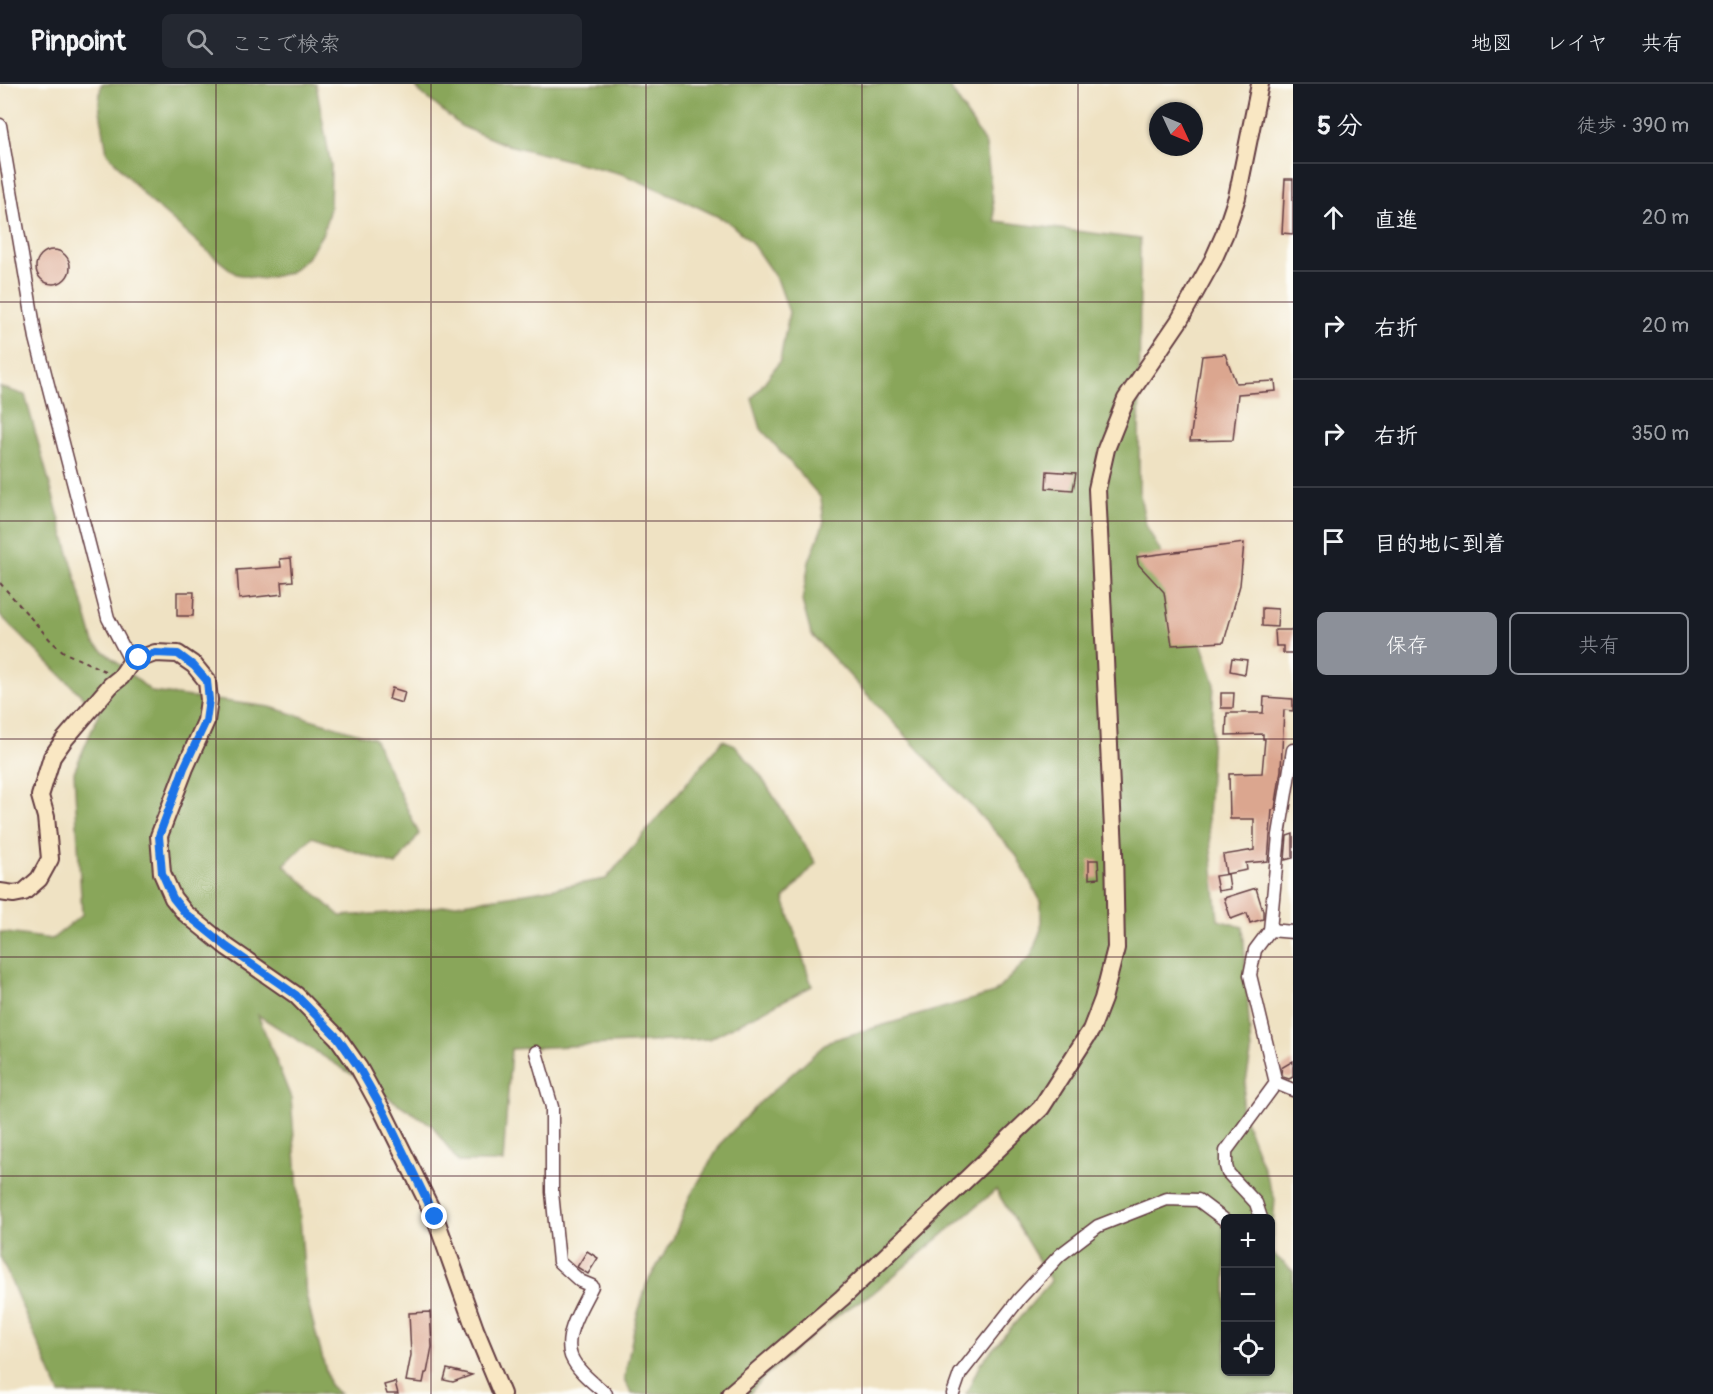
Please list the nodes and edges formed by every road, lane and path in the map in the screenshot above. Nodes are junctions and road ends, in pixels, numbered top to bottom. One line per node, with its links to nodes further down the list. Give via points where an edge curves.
1 (1260, 84): 17 (street, via 1237,197 1225,233 1179,321 1126,399 1106,449 1097,489 1116,948 1091,1030 1041,1108 842,1298)
2 (0, 125): 4 (street, via 36,338 108,618)
3 (0, 583): 5 (path, via 65,653)
4 (131, 662): 5 (street); 15 (street, via 155,653 178,654 207,681 206,721 159,836 162,873 173,898 185,913 227,947 296,995 338,1038 359,1068 435,1217)
5 (121, 677): 7 (street, via 52,757 40,796 50,860 39,879 24,892)
6 (1293, 750): 8 (street, via 1279,835)
7 (0, 892)
8 (1270, 930): 9 (street); 11 (street, via 1255,950 1250,975)
9 (1293, 932)
10 (536, 1052): 16 (street, via 552,1107 552,1192 559,1262 580,1281 592,1286 572,1328 571,1356)
11 (1276, 1083): 12 (street); 13 (street, via 1226,1151 1228,1173 1256,1203)
12 (1293, 1090)
13 (1260, 1214)
14 (1221, 1217): 18 (street, via 1197,1200 1167,1199 1098,1226 1060,1255 1020,1298 960,1374)
15 (502, 1394)
16 (606, 1394)
17 (730, 1394)
18 (953, 1394)

